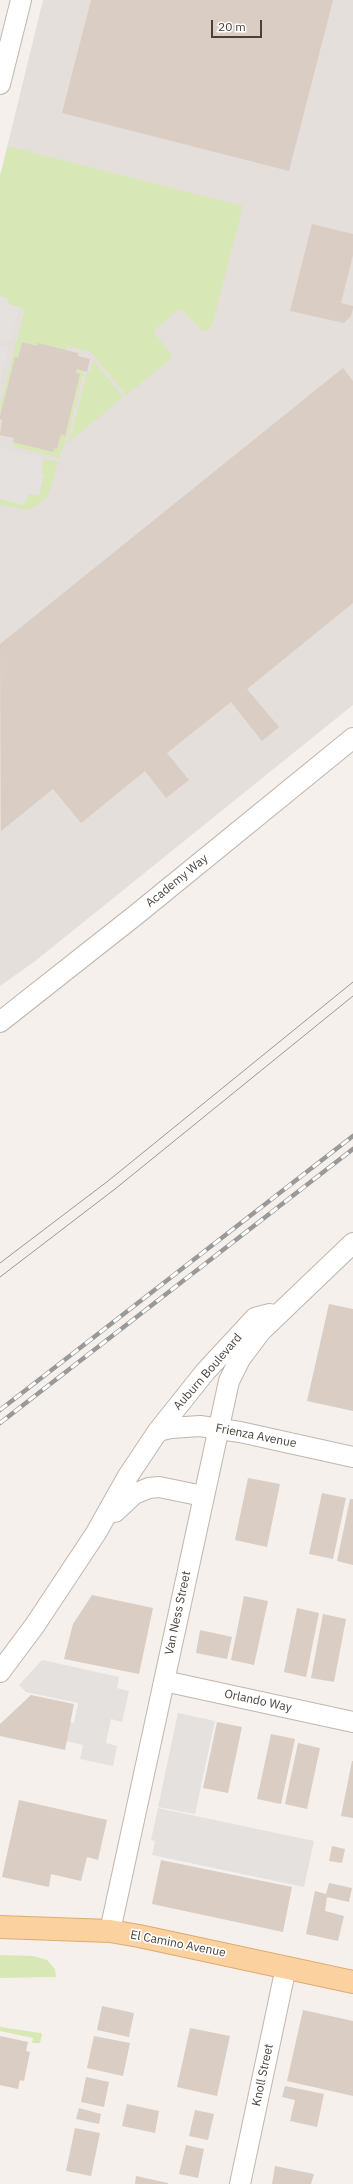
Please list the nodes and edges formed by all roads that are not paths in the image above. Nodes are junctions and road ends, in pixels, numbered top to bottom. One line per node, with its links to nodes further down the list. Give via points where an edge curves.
1 (22, 0): 2 (street)
2 (0, 84)
3 (353, 738): 4 (street, Academy Way)
4 (0, 1022)
5 (353, 1243): 6 (street, Auburn Boulevard)
6 (282, 1310): 7 (street, Van Ness Street, via 249,1347 234,1370); 8 (street, Auburn Boulevard, via 255,1318 205,1372)
7 (218, 1428): 8 (street, Frienza Avenue, via 184,1426); 9 (street, Frienza Avenue); 10 (street, Van Ness Street)
8 (158, 1431): 11 (street, Auburn Boulevard, via 128,1476)
9 (353, 1457)
10 (203, 1496): 11 (street, Auburn Boulevard, via 158,1487 141,1490 125,1500); 13 (street, Van Ness Street)
11 (96, 1533): 12 (street, Auburn Boulevard, via 32,1630)
12 (0, 1672)
13 (164, 1680): 14 (street, Orlando Way); 16 (street, Van Ness Street)
14 (353, 1722)
15 (0, 1926): 16 (main road, El Camino Avenue)
16 (110, 1931): 17 (main road, El Camino Avenue)
17 (286, 1967): 18 (main road, El Camino Avenue); 19 (street, Knoll Street)
18 (353, 1982)
19 (240, 2184)

